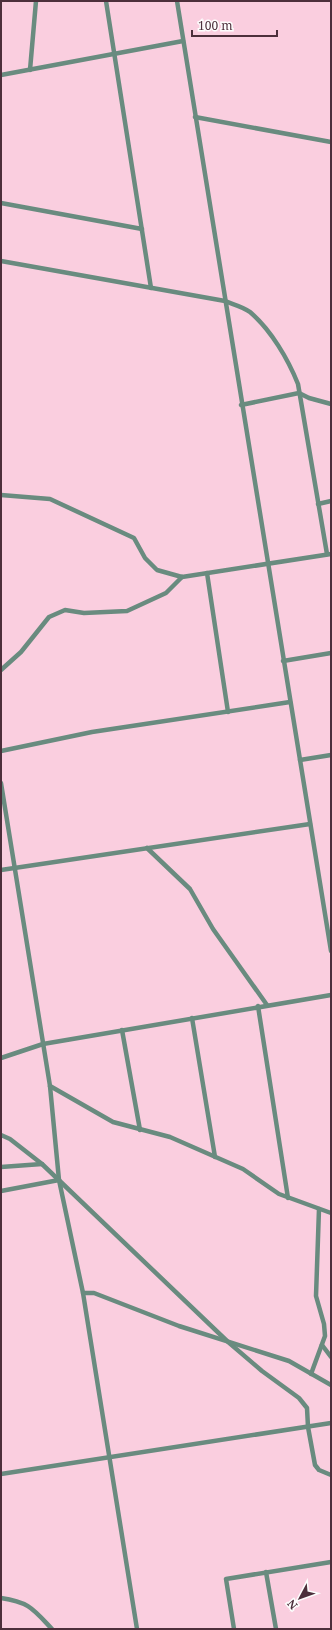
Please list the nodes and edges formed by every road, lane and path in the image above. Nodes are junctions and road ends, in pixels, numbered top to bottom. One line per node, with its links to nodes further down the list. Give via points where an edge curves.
1 (36, 1): 6 (street)
2 (106, 1): 5 (street)
3 (177, 1): 4 (street)
4 (183, 41): 5 (street); 8 (street)
5 (114, 54): 6 (street); 11 (street)
6 (30, 70): 7 (street)
7 (1, 75)
8 (195, 117): 9 (street); 14 (street)
9 (331, 142)
10 (1, 203): 11 (street)
11 (142, 228): 13 (street)
12 (1, 261): 13 (street)
13 (151, 288): 14 (street)
14 (225, 301): 15 (street, via 249,311 273,337 293,372); 17 (street)
15 (299, 393): 16 (street); 17 (street); 20 (street)
16 (331, 404)
17 (241, 405): 22 (street)
18 (1, 495): 24 (street, via 50,500 134,538 145,558 157,570)
19 (331, 501): 20 (street)
20 (318, 504): 21 (street)
21 (329, 554): 22 (street)
22 (267, 564): 23 (street); 26 (street)
23 (207, 573): 24 (street); 29 (street)
24 (182, 577): 27 (street, via 166,593 127,611 84,613 65,610 49,617 21,652)
25 (331, 653): 26 (street)
26 (283, 661): 28 (street)
27 (1, 670)
28 (290, 702): 29 (street); 32 (street)
29 (228, 712): 30 (street, via 92,732)
30 (1, 751)
31 (331, 755): 32 (street)
32 (300, 760): 34 (street)
33 (1, 784): 36 (street)
34 (310, 824): 35 (street); 38 (street)
35 (147, 848): 36 (street); 41 (street, via 190,889 213,929)
36 (15, 868): 37 (street); 45 (street)
37 (1, 870)
38 (329, 927): 39 (street)
39 (331, 951)
40 (331, 995): 41 (street)
41 (267, 1005): 42 (street)
42 (258, 1006): 43 (street); 55 (street)
43 (192, 1018): 44 (street); 50 (street)
44 (122, 1030): 45 (street); 48 (street)
45 (43, 1044): 46 (street); 47 (street)
46 (1, 1058)
47 (50, 1086): 48 (street, via 107,1119); 53 (street)
48 (140, 1130): 50 (street, via 170,1137)
49 (1, 1135): 51 (street)
50 (215, 1157): 55 (street, via 243,1169)
51 (42, 1164): 52 (street); 53 (street)
52 (1, 1166)
53 (59, 1180): 54 (street); 58 (street); 59 (street)
54 (1, 1191)
55 (288, 1198): 56 (street)
56 (320, 1209): 57 (street); 60 (street, via 316,1296 325,1330)
57 (331, 1213)
58 (83, 1292): 59 (street, via 94,1293 179,1326); 66 (street)
59 (228, 1341): 62 (street, via 289,1361); 65 (street, via 262,1371 299,1398 307,1408)
60 (322, 1345): 61 (street); 62 (street)
61 (331, 1357)
62 (311, 1374): 63 (street)
63 (331, 1385)
64 (331, 1423): 65 (street)
65 (308, 1427): 66 (street); 68 (street, via 314,1465)
66 (110, 1457): 67 (street); 74 (street)
67 (1, 1474)
68 (331, 1475)
69 (331, 1562): 70 (street); 71 (street)
70 (331, 1568)
71 (266, 1572): 75 (street, via 226,1579); 76 (street)
72 (1, 1598): 73 (street, via 20,1601 29,1606)
73 (52, 1629)
74 (137, 1629)
75 (234, 1629)
76 (276, 1629)

